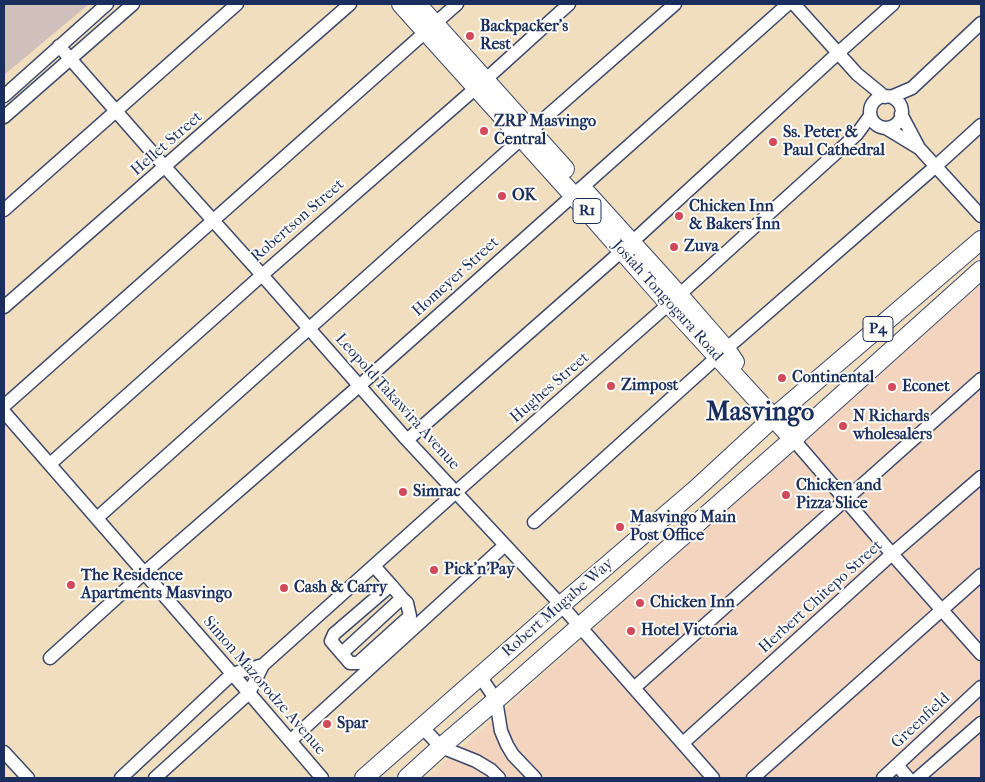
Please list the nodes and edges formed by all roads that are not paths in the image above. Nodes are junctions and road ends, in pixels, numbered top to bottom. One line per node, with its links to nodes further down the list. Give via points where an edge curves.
1 (107, 4): 15 (street)
2 (134, 4): 17 (street)
3 (238, 4): 24 (street)
4 (350, 4): 33 (street, Hellet Street)
5 (401, 4): 14 (highway, Josiah Tongogara Road / R1)
6 (417, 4): 14 (highway, Josiah Tongogara Road / R1)
7 (457, 4): 14 (street)
8 (569, 4): 19 (street, Robertson Street)
9 (675, 4): 29 (street)
10 (788, 4): 34 (street, Homeyer Street)
11 (794, 4): 16 (street)
12 (893, 4): 16 (street)
13 (981, 23): 20 (street)
14 (430, 28): 19 (highway, Josiah Tongogara Road / R1); 37 (street)
15 (59, 46): 17 (street, Leopold Takawira Avenue); 21 (street)
16 (838, 53): 18 (street); 39 (street)
17 (71, 59): 24 (street, Leopold Takawira Avenue); 26 (street)
18 (857, 74): 22 (street); 23 (street)
19 (480, 84): 29 (highway, Josiah Tongogara Road / R1); 41 (street, Robertson Street)
20 (912, 88): 22 (street); 25 (street)
21 (4, 96)
22 (888, 97): 23 (street, via 875,101); 25 (street, via 899,104)
23 (871, 110): 28 (street, via 876,124); 30 (street, Hughes Street)
24 (116, 111): 33 (street, Leopold Takawira Avenue); 35 (street)
25 (901, 112): 28 (street, via 894,126); 31 (street)
26 (4, 117)
27 (981, 125): 32 (street)
28 (883, 127): 30 (street); 31 (street)
29 (526, 134): 34 (highway, Josiah Tongogara Road / R1); 46 (street)
30 (856, 134): 43 (street, Hughes Street)
31 (920, 148): 32 (street)
32 (936, 166): 36 (street); 48 (street)
33 (165, 167): 37 (street, Leopold Takawira Avenue); 45 (street, Hellet Street)
34 (577, 191): 39 (highway, Josiah Tongogara Road / R1); 43 (highway, Josiah Tongogara Road / R1); 51 (street, Homeyer Street)
35 (4, 210)
36 (981, 216)
37 (213, 220): 41 (street, Leopold Takawira Avenue); 52 (street)
38 (981, 240): 42 (highway, P4)
39 (632, 242): 43 (highway, Josiah Tongogara Road / R1); 56 (street)
40 (981, 270): 44 (highway, P4)
41 (262, 275): 46 (street, Leopold Takawira Avenue); 57 (street, Robertson Street)
42 (926, 288): 44 (highway); 47 (highway, P4)
43 (674, 300): 48 (highway, Josiah Tongogara Road / R1); 60 (street, Hughes Street)
44 (941, 306): 49 (highway, P4)
45 (4, 307)
46 (309, 328): 51 (street, Leopold Takawira Avenue); 63 (street)
47 (855, 349): 49 (highway); 54 (highway, P4)
48 (722, 353): 54 (highway, Josiah Tongogara Road / R1); 64 (street)
49 (871, 368): 55 (highway, P4)
50 (981, 379): 61 (street)
51 (359, 386): 56 (street, Leopold Takawira Avenue); 70 (street, Homeyer Street)
52 (4, 406)
53 (4, 412): 57 (street, Simon Mazorodze Avenue)
54 (774, 417): 55 (highway, Josiah Tongogara Road); 59 (highway, Robert Mugabe Way)
55 (793, 439): 61 (street); 62 (highway, Robert Mugabe Way)
56 (407, 440): 60 (street, Leopold Takawira Avenue)
57 (50, 464): 63 (street, Simon Mazorodze Avenue)
58 (981, 477): 67 (street, Herbert Chitepo Street)
59 (696, 489): 62 (highway); 65 (highway, Robert Mugabe Way)
60 (456, 492): 66 (street, Leopold Takawira Avenue); 69 (street, Hughes Street)
61 (845, 499): 67 (street); 84 (street)
62 (713, 509): 68 (highway, Robert Mugabe Way)
63 (97, 518): 70 (street, Simon Mazorodze Avenue)
64 (534, 522)
65 (640, 537): 68 (highway); 74 (highway, Robert Mugabe Way)
66 (505, 545): 74 (street, Leopold Takawira Avenue); 89 (street)
67 (892, 554): 75 (street); 90 (street, Herbert Chitepo Street)
68 (656, 558): 76 (highway, Robert Mugabe Way)
69 (374, 566): 72 (street); 80 (street, Hughes Street)
70 (144, 572): 79 (street, Homeyer Street); 81 (street, Simon Mazorodze Avenue)
71 (981, 575): 75 (street)
72 (391, 585): 73 (street); 77 (street, via 334,634 331,641)
73 (402, 598): 77 (street); 77 (street, via 407,603 410,616 358,663 350,663)
74 (561, 605): 76 (street, Leopold Takawira Avenue); 82 (highway, Robert Mugabe Way)
75 (942, 610): 78 (street); 105 (street)
76 (580, 627): 84 (street, Leopold Takawira Avenue); 86 (highway, Robert Mugabe Way)
77 (342, 654)
78 (981, 654)
79 (50, 658)
80 (263, 665): 81 (street); 85 (street)
81 (232, 674): 85 (street, Simon Mazorodze Avenue); 92 (street)
82 (480, 676): 86 (street); 88 (highway, Robert Mugabe Way)
83 (981, 687): 94 (street, Greenfield)
84 (634, 688): 90 (street, Leopold Takawira Avenue)
85 (249, 693): 89 (street, Simon Mazorodze Avenue); 95 (street)
86 (496, 700): 91 (highway, Robert Mugabe Way); 103 (street, via 503,737 513,754)
87 (981, 723): 108 (street)
88 (422, 727): 91 (street); 100 (highway, Robert Mugabe Way)
89 (290, 741): 99 (street, Simon Mazorodze Avenue)
90 (683, 743): 104 (street, Leopold Takawira Avenue)
91 (441, 747): 101 (highway, Robert Mugabe Way); 102 (street, via 476,760)
92 (153, 748): 95 (street); 97 (street)
93 (4, 752): 96 (street)
94 (897, 765): 106 (street, Greenfield); 107 (street)
95 (169, 766): 98 (street)
96 (28, 778)
97 (121, 778)
98 (155, 778)
99 (322, 778)
100 (364, 778)
101 (407, 778)
102 (499, 778)
103 (535, 778)
104 (713, 778)
105 (753, 778)
106 (883, 778)
107 (908, 778)
108 (918, 778)

